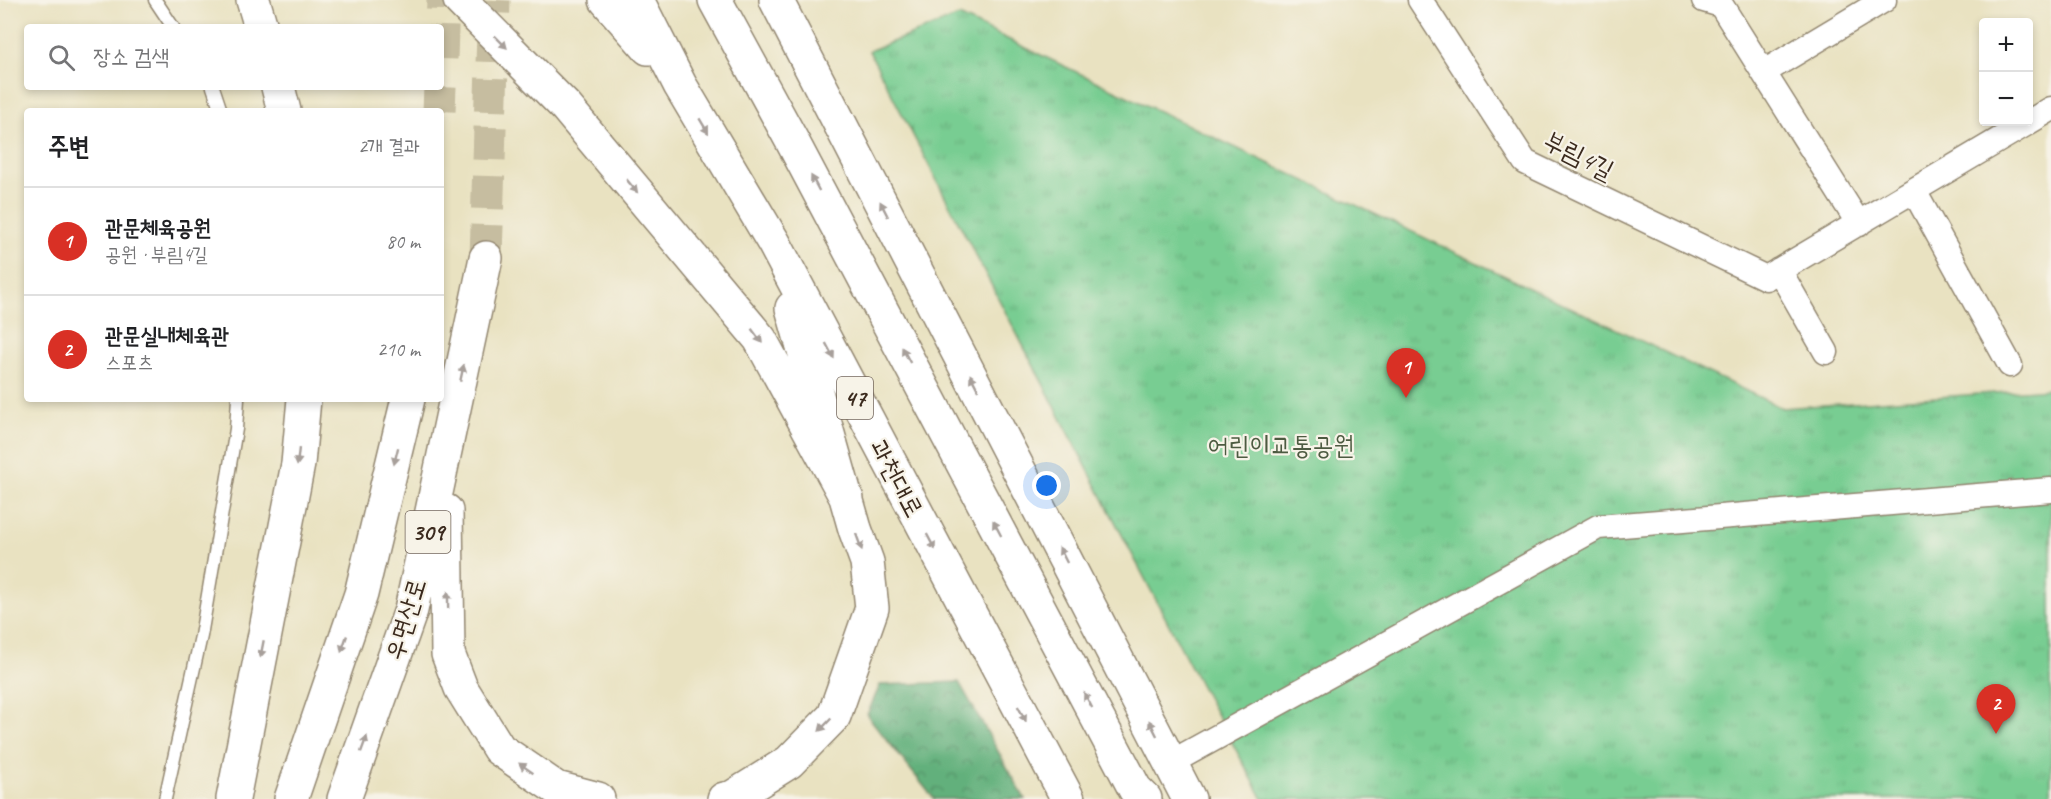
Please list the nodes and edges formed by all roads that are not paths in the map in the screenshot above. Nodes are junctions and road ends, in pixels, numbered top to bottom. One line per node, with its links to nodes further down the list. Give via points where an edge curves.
1 (154, 0): 11 (lane)
2 (253, 0): 12 (highway)
3 (460, 0): 32 (highway, one-way to 32, via 566,107 760,339)
4 (606, 0): 14 (highway)
5 (637, 0): 14 (highway, 과천대로 / 47)
6 (715, 0): 34 (highway, one-way to 6)
7 (776, 0): 33 (highway, one-way to 7)
8 (1420, 0): 24 (street, 부림4길, via 1525,162 1766,278)
9 (1704, 0): 13 (street, via 1721,5)
10 (1884, 0): 13 (street)
11 (171, 24)
12 (260, 24)
13 (1764, 72): 21 (street)
14 (680, 85): 22 (highway, 과천대로 / 47, one-way to 22)
15 (215, 90): 17 (lane)
16 (279, 90): 18 (highway)
17 (220, 108)
18 (283, 108)
19 (2051, 110): 20 (street, 부림4길)
20 (1914, 191): 21 (street, 부림4길); 26 (street)
21 (1859, 224): 24 (street, 부림4길)
22 (774, 243): 32 (highway); 41 (highway, 과천대로 / 47, one-way to 41)
23 (486, 258): 30 (highway, 우면산로 / 309, one-way to 23)
24 (1779, 270): 25 (street)
25 (1826, 352)
26 (2010, 365)
27 (238, 402): 35 (lane, via 201,636)
28 (304, 402): 36 (highway, one-way to 36, via 298,464)
29 (407, 402): 37 (highway, 우면산로 / 309, one-way to 37, via 361,594)
30 (446, 454): 38 (highway, 우면산로 / 309, one-way to 30, via 411,610); 39 (highway, one-way to 30, via 556,789 499,749 460,688 448,654)
31 (2051, 490): 33 (street, via 1598,527)
32 (847, 499): 40 (highway, one-way to 40, via 867,562 872,608 834,716 789,762 733,798)
33 (1170, 763): 42 (highway)
34 (1140, 794)
35 (165, 799)
36 (233, 799)
37 (291, 799)
38 (344, 799)
39 (598, 799)
40 (724, 799)
41 (1068, 799)
42 (1189, 799)

